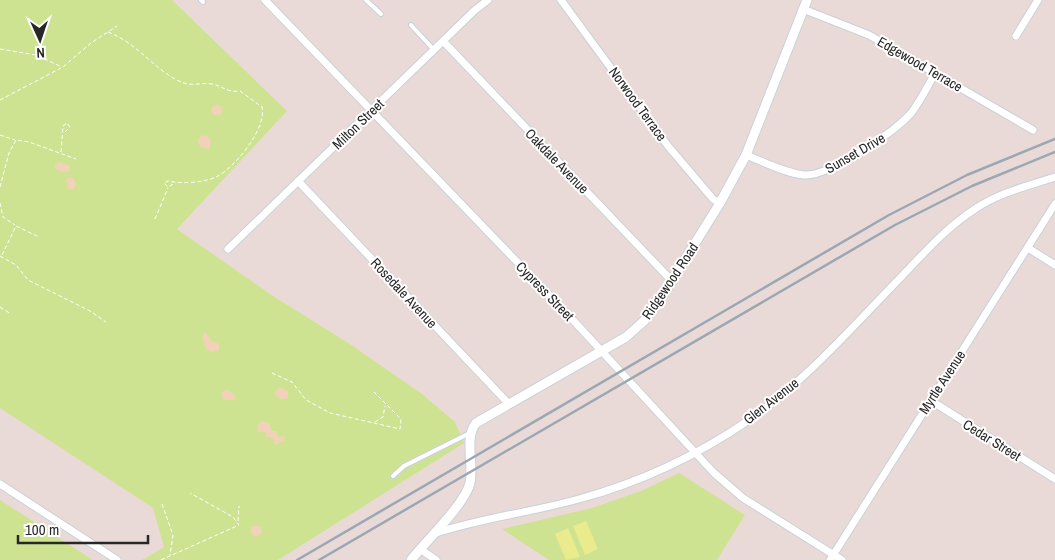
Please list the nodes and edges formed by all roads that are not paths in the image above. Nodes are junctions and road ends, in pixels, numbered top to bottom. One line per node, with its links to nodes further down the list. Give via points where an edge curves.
1 (265, 0): 14 (street, Cypress Street)
2 (366, 0): 8 (lane)
3 (488, 0): 11 (street, Milton Street)
4 (562, 0): 19 (street, Norwood Terrace, via 668,146)
5 (807, 0): 7 (street, Ridgewood Road)
6 (1037, 1): 10 (street)
7 (803, 9): 13 (street, Edgewood Terrace, via 869,35); 16 (street, Ridgewood Road)
8 (381, 14)
9 (412, 25): 12 (lane)
10 (1016, 36)
11 (443, 41): 12 (street, Milton Street); 24 (street, Oakdale Avenue)
12 (434, 50): 14 (street, Milton Street)
13 (936, 72): 15 (street, Edgewood Terrace); 16 (street, Sunset Drive, via 912,112 893,132 824,172 805,175)
14 (370, 112): 18 (street, Milton Street); 25 (street, Cypress Street)
15 (1033, 130)
16 (746, 155): 19 (street, Ridgewood Road)
17 (1055, 177): 29 (street, Glen Avenue, via 1010,191 965,216 942,235 819,362 778,398 749,420)
18 (298, 181): 22 (street, Milton Street); 27 (street, Rosedale Avenue)
19 (720, 203): 24 (street, Ridgewood Road)
20 (1055, 204): 21 (street, Myrtle Avenue)
21 (1028, 248): 23 (street); 26 (street, Myrtle Avenue)
22 (228, 249)
23 (1055, 265)
24 (671, 280): 25 (street, Ridgewood Road, via 644,321 626,337)
25 (601, 351): 27 (street, Ridgewood Road); 29 (street, Cypress Street)
26 (930, 400): 31 (street, Cedar Street); 35 (street, Myrtle Avenue)
27 (509, 404): 28 (street, Ridgewood Road, via 476,423)
28 (470, 433): 30 (lane, via 404,466); 33 (street, via 469,486 462,500)
29 (694, 452): 33 (street, Glen Avenue, via 650,474 581,499); 35 (street, Cypress Street, via 743,498)
30 (394, 476)
31 (1055, 479)
32 (0, 484): 36 (street)
33 (433, 534): 34 (street)
34 (420, 548): 37 (street); 38 (street)
35 (831, 557): 39 (street, Cypress Street)
36 (117, 560)
37 (411, 560)
38 (436, 560)
39 (842, 560)

